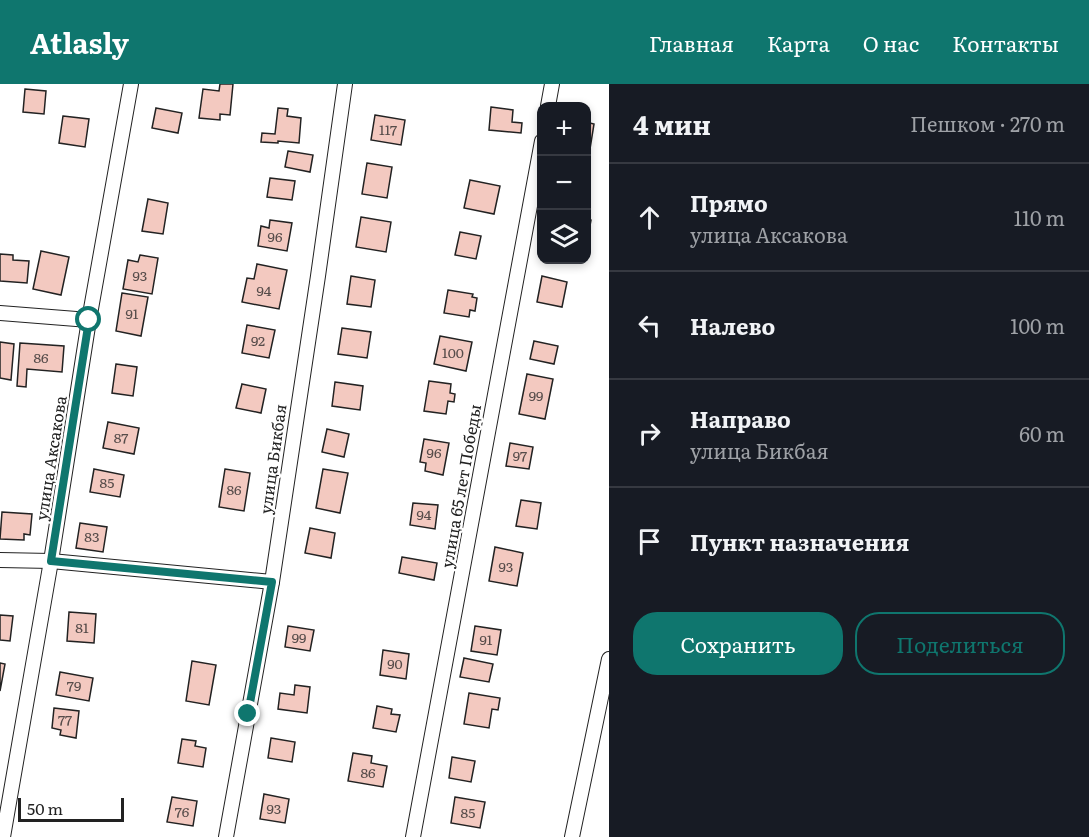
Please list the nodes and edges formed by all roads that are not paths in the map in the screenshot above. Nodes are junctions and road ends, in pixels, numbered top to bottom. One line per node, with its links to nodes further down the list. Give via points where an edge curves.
1 (131, 84): 7 (street, улица Аксакова)
2 (345, 84): 10 (street, улица Бикбая)
3 (552, 84): 4 (street)
4 (549, 102)
5 (539, 156): 14 (street, улица 65 лет Победы)
6 (0, 313): 7 (street)
7 (89, 320): 9 (street, улица Аксакова)
8 (0, 560): 9 (street)
9 (51, 561): 10 (street); 12 (street, улица Аксакова)
10 (272, 582): 13 (street, улица Бикбая)
11 (609, 659): 15 (street)
12 (3, 837)
13 (226, 837)
14 (413, 837)
15 (572, 837)

